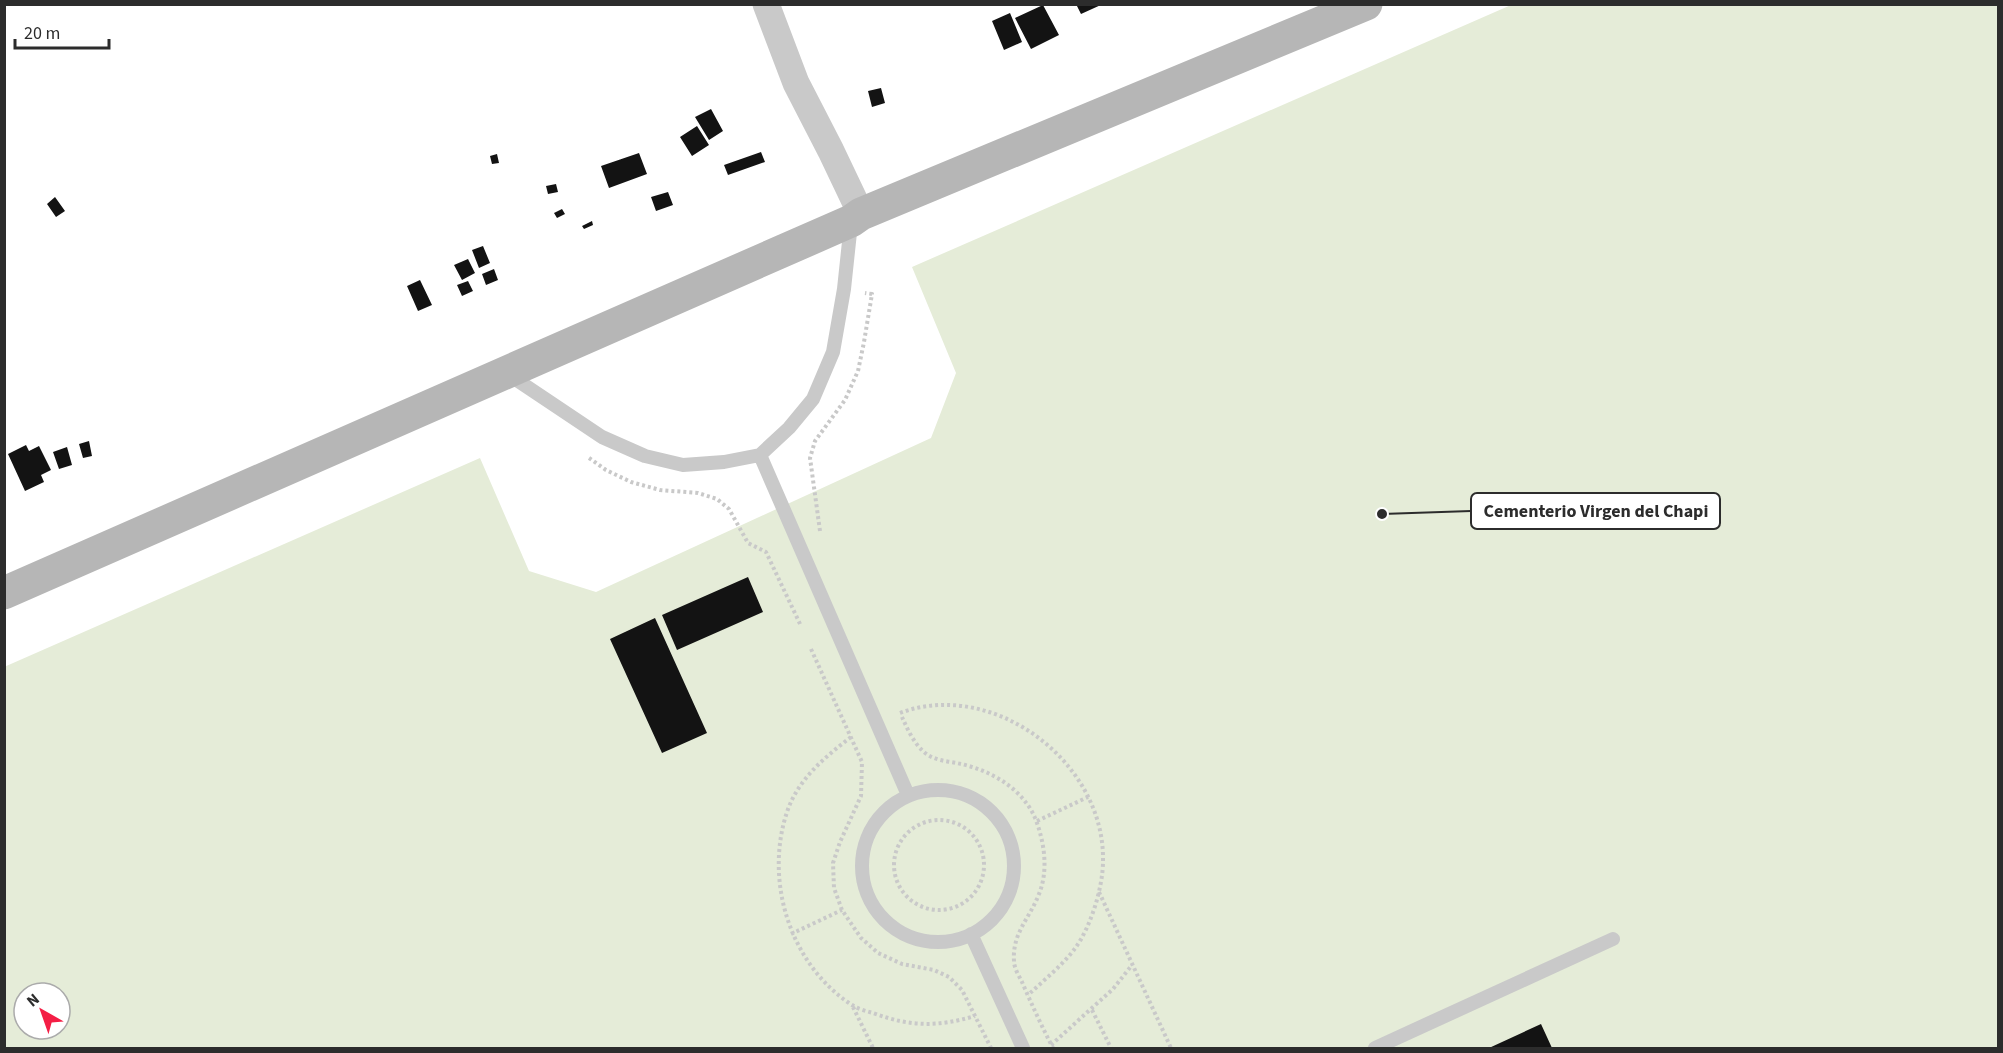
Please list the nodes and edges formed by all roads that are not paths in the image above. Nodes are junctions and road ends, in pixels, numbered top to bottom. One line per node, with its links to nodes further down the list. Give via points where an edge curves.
1 (766, 4): 3 (street)
2 (1366, 4): 3 (street)
3 (856, 218): 4 (street); 5 (lane, via 833,352 813,399)
4 (506, 372): 5 (lane, via 602,436 645,456 683,465); 6 (street)
5 (760, 455): 7 (lane)
6 (4, 593)
7 (908, 795): 8 (lane, via 935,789 963,793 988,808 1005,829 1014,856 1012,884 1000,910); 8 (lane, via 884,811 868,834 861,861 864,889 878,913 899,932 925,941 953,940)
8 (971, 934): 10 (lane)
9 (1613, 939): 11 (lane)
10 (1023, 1048)
11 (1375, 1048)

